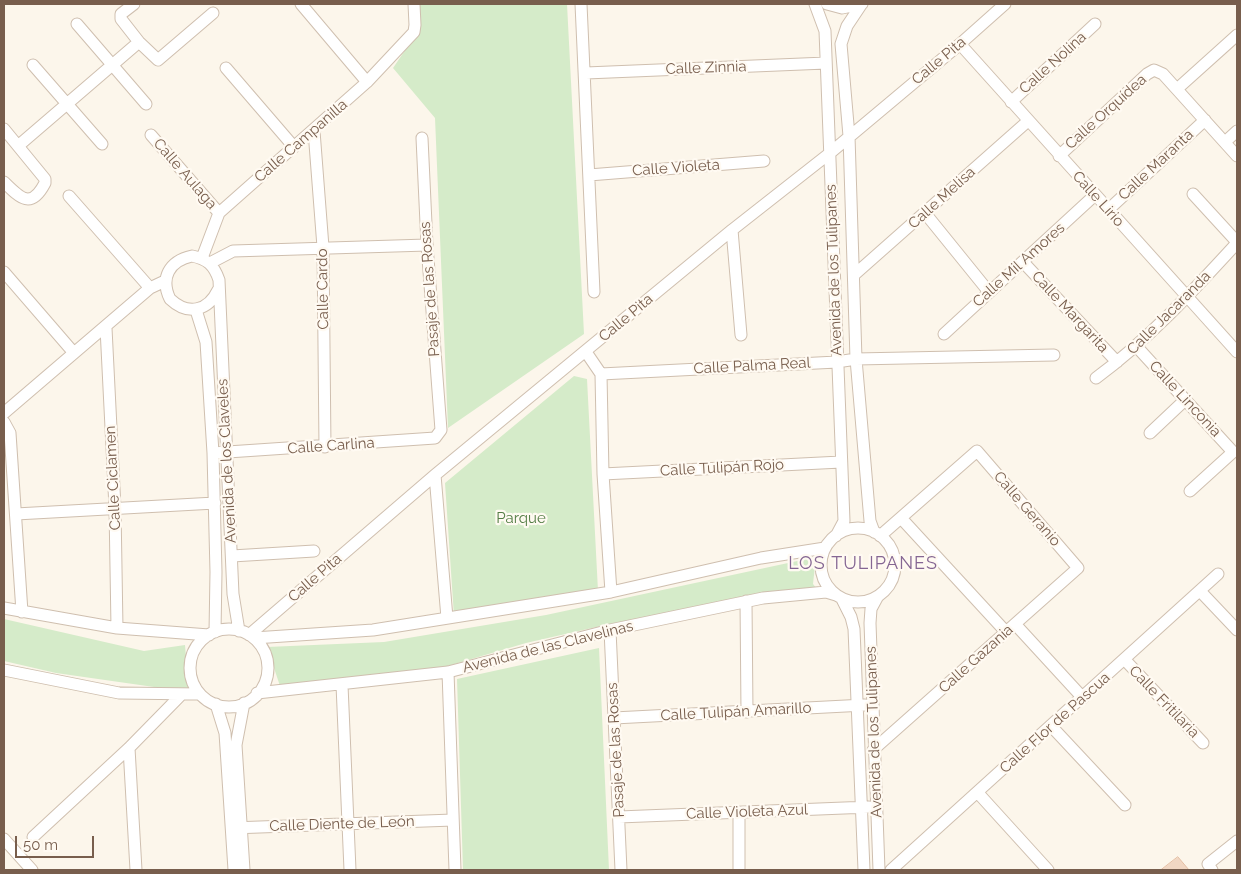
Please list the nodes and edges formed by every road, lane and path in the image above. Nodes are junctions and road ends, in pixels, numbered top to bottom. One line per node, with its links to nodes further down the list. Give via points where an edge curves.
1 (134, 4): 13 (street, via 121,14 121,18)
2 (301, 4): 20 (street)
3 (414, 4): 20 (street, Calle Campanilla, via 414,32)
4 (581, 4): 19 (street)
5 (815, 4): 15 (street, Avenida de los Tulipanes, via 825,31)
6 (827, 4): 7 (street, Avenida de los Tulipanes, via 842,8)
7 (861, 4): 31 (street, Avenida de los Tulipanes, via 847,26 842,44)
8 (1004, 4): 14 (street, Calle Pita)
9 (213, 13): 13 (street, via 160,59 156,59)
10 (77, 24): 17 (street)
11 (1095, 24): 22 (street, Calle Nolina)
12 (1237, 35): 21 (street)
13 (139, 42): 17 (street)
14 (960, 44): 22 (street, Calle Lirio); 31 (street, Calle Pita)
15 (826, 63): 19 (street, Calle Zinnia); 37 (street, Avenida de los Tulipanes)
16 (32, 65): 23 (street)
17 (112, 65): 23 (street); 24 (street)
18 (226, 68): 36 (street)
19 (586, 73): 41 (street)
20 (367, 82): 28 (street, Calle Campanilla)
21 (1177, 89): 25 (street); 38 (street, Calle Orquídea, via 1163,74 1154,70)
22 (1011, 102): 26 (street, Calle Lirio)
23 (67, 104): 34 (street); 35 (street)
24 (146, 104)
25 (1205, 120): 33 (street); 46 (street, Calle Maranta)
26 (1028, 121): 38 (street, Calle Lirio); 48 (street, Calle Melisa)
27 (4, 129): 35 (street)
28 (314, 131): 36 (street, Calle Campanilla); 52 (street, Calle Cardo)
29 (1237, 131): 33 (street)
30 (151, 135): 47 (street, Calle Aulaga)
31 (849, 136): 37 (street, Calle Pita); 56 (street, Avenida de los Tulipanes)
32 (422, 138): 51 (street, Pasaje de las Rosas)
33 (1225, 142): 39 (street)
34 (102, 144)
35 (18, 146): 42 (street, via 46,183 26,200)
36 (294, 147): 47 (street, Calle Campanilla)
37 (830, 153): 49 (street, Calle Pita); 73 (street, Avenida de los Tulipanes)
38 (1059, 156): 44 (street, Calle Lirio)
39 (1237, 156)
40 (764, 161): 41 (street, Calle Violeta)
41 (589, 175): 60 (street)
42 (4, 182)
43 (1193, 194): 50 (street)
44 (1095, 195): 46 (street, Calle Lirio); 54 (street, Calle Mil Amores)
45 (69, 196): 58 (street)
46 (1108, 210): 62 (street, Calle Lirio)
47 (219, 213): 53 (street, Calle Campanilla)
48 (925, 213): 56 (street, Calle Melisa); 61 (street)
49 (732, 230): 66 (street); 68 (street, Calle Pita)
50 (1237, 243): 62 (street, Calle Jacaranda)
51 (427, 246): 52 (street); 81 (street, Pasaje de las Rosas, via 440,430)
52 (323, 248): 53 (street, via 233,251); 82 (street, Calle Cardo)
53 (206, 260): 57 (street, via 192,256 174,264); 59 (street, via 219,280)
54 (1024, 262): 61 (street, Calle Mil Amores); 74 (street, Calle Margarita)
55 (4, 272): 70 (street)
56 (854, 275): 72 (street, Avenida de los Tulipanes)
57 (165, 281): 58 (street); 63 (street, via 170,300 177,306)
58 (150, 288): 64 (street)
59 (218, 290): 63 (street, via 214,299); 83 (street, Avenida de los Claveles)
60 (594, 292)
61 (990, 292): 65 (street, Calle Mil Amores)
62 (1186, 298): 67 (street, Calle Jacaranda); 69 (street, Calle Lirio)
63 (196, 310): 84 (street, Avenida de los Claveles, via 206,342)
64 (106, 328): 70 (street); 90 (street, Calle Ciclamen)
65 (944, 334)
66 (741, 335)
67 (1136, 347): 74 (street, Calle Jacaranda); 77 (street, Calle Linconia)
68 (586, 352): 75 (street); 87 (street, Calle Pita)
69 (1237, 352)
70 (74, 353): 78 (street)
71 (1054, 356): 72 (street, Calle Palma Real)
72 (856, 359): 73 (street, Calle Palma Real); 93 (street, Avenida de los Tulipanes, via 870,522)
73 (837, 362): 75 (street, Calle Palma Real); 85 (street, Avenida de los Tulipanes)
74 (1117, 362): 76 (street, Calle Jacaranda)
75 (601, 374): 86 (street)
76 (1096, 378)
77 (1186, 400): 80 (street); 88 (street, Calle Linconia, via 1233,452)
78 (4, 413)
79 (4, 422): 91 (street, via 10,433)
80 (1150, 433)
81 (435, 438): 82 (street, Calle Carlina)
82 (325, 447): 83 (street, Calle Carlina)
83 (228, 453): 84 (street, Calle Carlina); 97 (street, Avenida de los Claveles)
84 (213, 454): 89 (street, Avenida de los Claveles)
85 (841, 462): 86 (street, Calle Tulipán Rojo); 94 (street, Avenida de los Tulipanes, via 844,521)
86 (603, 474): 101 (street)
87 (435, 475): 107 (street); 114 (street, Calle Pita)
88 (1190, 491)
89 (215, 503): 90 (street); 113 (street, Avenida de los Claveles)
90 (115, 508): 91 (street); 109 (street, Calle Ciclamen)
91 (16, 514): 106 (street)
92 (901, 518): 93 (street); 98 (street, Calle Geranio, via 977,451); 112 (street)
93 (877, 534): 94 (street, via 858,528); 102 (street, via 890,548 894,563 889,585)
94 (836, 536): 95 (street)
95 (825, 548): 101 (street, via 761,558); 103 (street, via 821,570 826,584)
96 (314, 551): 97 (street)
97 (232, 556): 114 (street, Avenida de los Claveles, via 233,594)
98 (1078, 568): 108 (street, Calle Gazania)
99 (1218, 574): 100 (street, Calle Flor de Pascua)
100 (1200, 591): 111 (street); 115 (street, Calle Flor de Pascua)
101 (611, 592): 107 (street)
102 (878, 596): 103 (street, via 864,602); 125 (street, Avenida de los Tulipanes, via 871,609)
103 (839, 597): 104 (street, Avenida de las Clavelinas, via 826,592); 126 (street, Avenida de los Tulipanes, via 854,629)
104 (746, 602): 110 (street, Avenida de las Clavelinas); 127 (street)
105 (4, 608): 106 (street)
106 (22, 612): 109 (street)
107 (446, 618): 114 (street, via 373,630)
108 (1016, 624): 112 (street, Calle Gazania); 122 (street)
109 (117, 628): 113 (street)
110 (610, 630): 117 (street, Avenida de las Clavelinas); 128 (street, Pasaje de las Rosas)
111 (1237, 630)
112 (1006, 632): 132 (street, Calle Gazania)
113 (212, 633): 114 (street, via 227,629); 119 (street, via 196,647 191,660 193,682)
114 (248, 635): 120 (street, via 262,648 267,668 265,682)
115 (1125, 660): 122 (street, Calle Flor de Pascua); 130 (street, Calle Fritilaria)
116 (4, 670): 121 (street, via 119,693)
117 (448, 672): 118 (street, Avenida de las Clavelinas); 139 (street)
118 (342, 685): 120 (street, Avenida de las Clavelinas); 140 (street)
119 (200, 694): 121 (street); 124 (street)
120 (257, 694): 123 (street)
121 (181, 695): 131 (street)
122 (1083, 698): 129 (street, Calle Flor de Pascua)
123 (244, 703): 124 (street); 141 (street, via 236,745)
124 (216, 704): 141 (street, via 225,733)
125 (872, 704): 126 (street, Calle Tulipán Amarillo); 132 (street, Avenida de los Tulipanes)
126 (858, 705): 127 (street, Calle Tulipán Amarillo); 135 (street, Avenida de los Tulipanes)
127 (747, 712): 128 (street, Calle Tulipán Amarillo)
128 (614, 718): 138 (street, Pasaje de las Rosas)
129 (1052, 726): 133 (street, Calle Flor de Pascua); 134 (street)
130 (1203, 743)
131 (129, 748): 142 (street); 146 (street)
132 (873, 750): 136 (street, Avenida de los Tulipanes)
133 (978, 793): 155 (street, Calle Flor de Pascua); 156 (street)
134 (1125, 805)
135 (862, 807): 136 (street, Calle Violeta Azul); 137 (street, Calle Violeta Azul); 153 (street, Avenida de los Tulipanes)
136 (876, 807): 154 (street, Avenida de los Tulipanes)
137 (739, 812): 138 (street, Calle Violeta Azul); 152 (street)
138 (619, 817): 151 (street, Pasaje de las Rosas)
139 (453, 820): 140 (street, Calle Diente de León); 150 (street)
140 (348, 823): 141 (street, Calle Diente de León); 149 (street)
141 (237, 828): 147 (street); 148 (street)
142 (33, 837)
143 (4, 839): 145 (street)
144 (1237, 841): 157 (street, via 1208,864)
145 (32, 870)
146 (136, 870)
147 (234, 870)
148 (244, 870)
149 (350, 870)
150 (455, 870)
151 (621, 870)
152 (739, 870)
153 (864, 870)
154 (879, 870)
155 (891, 870)
156 (1048, 870)
157 (1212, 870)

